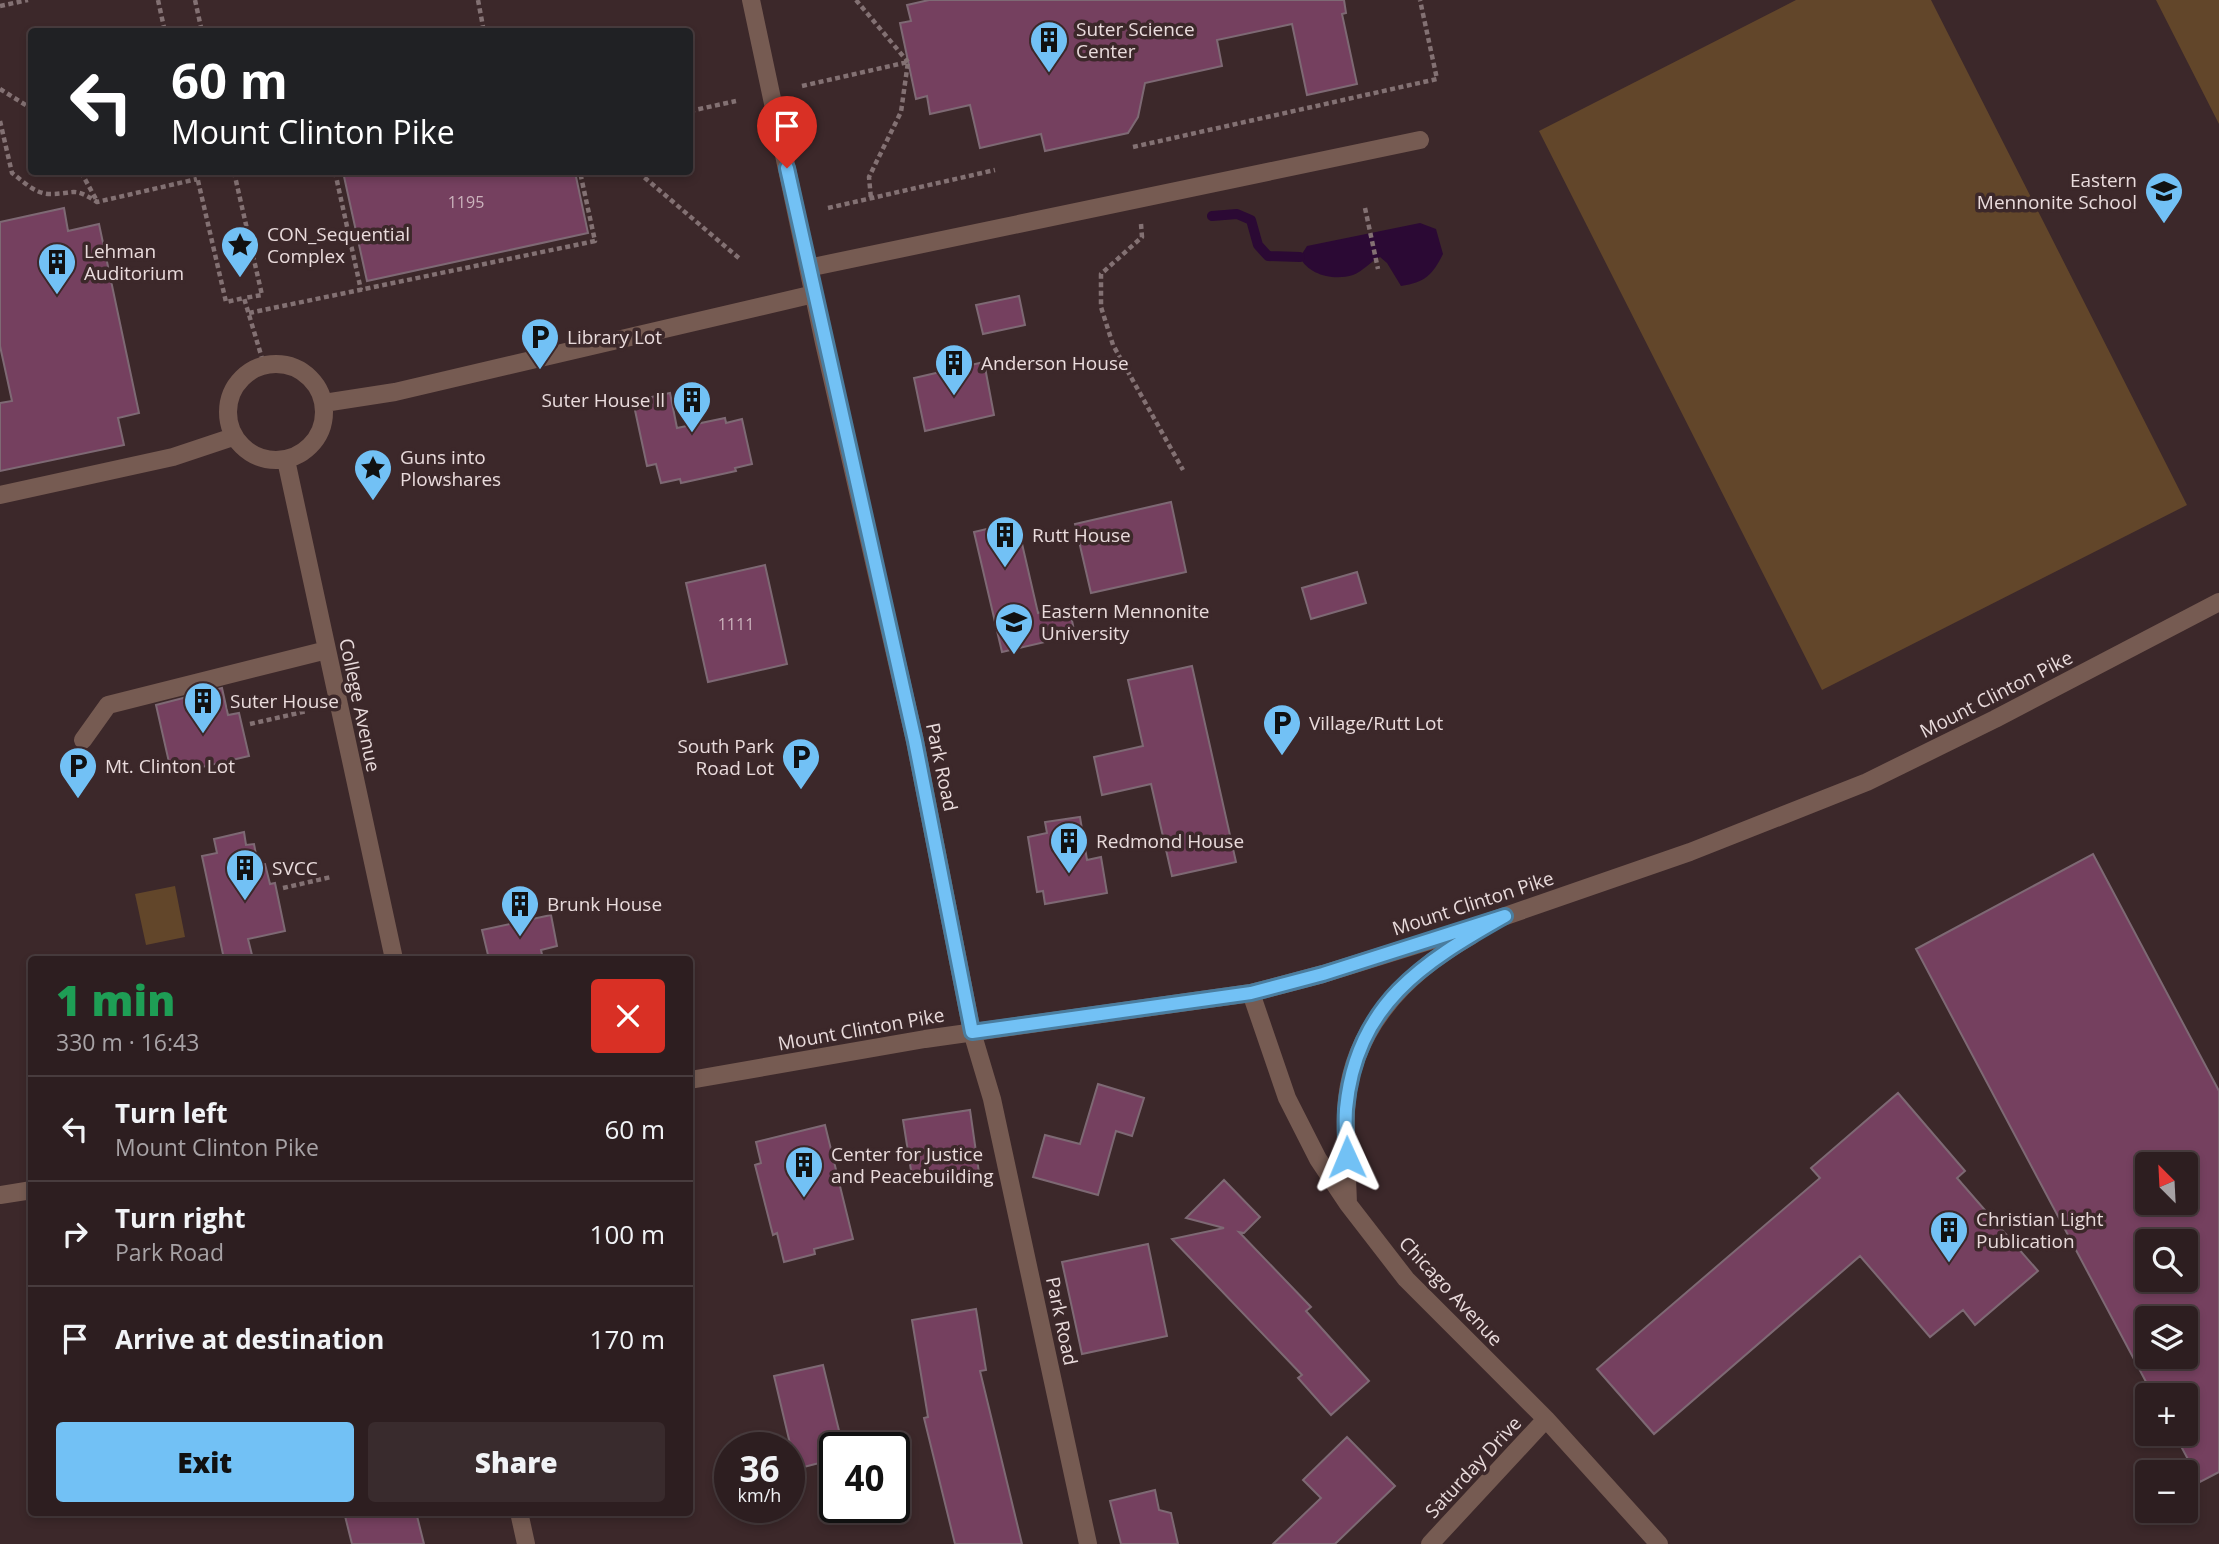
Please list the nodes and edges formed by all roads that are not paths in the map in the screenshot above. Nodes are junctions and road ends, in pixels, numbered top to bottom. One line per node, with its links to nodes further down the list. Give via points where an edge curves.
1 (751, 0): 3 (street, Park Road)
2 (1420, 140): 3 (street)
3 (808, 268): 4 (street, Park Road)
4 (814, 294): 5 (street, via 395,393); 15 (street, Park Road, via 915,741)
5 (324, 403): 6 (street, via 310,377 297,368 282,363 264,365 239,380 231,393 228,422); 7 (street, via 320,433 312,445)
6 (233, 437): 7 (street, via 256,456); 8 (street, via 173,457)
7 (286, 460): 10 (street, College Avenue)
8 (0, 495)
9 (2219, 602): 12 (street, Mount Clinton Pike, via 1867,782 1701,848)
10 (327, 650): 11 (street, via 108,705); 13 (street, College Avenue)
11 (83, 740)
12 (1505, 916): 14 (street, Mount Clinton Pike); 19 (street, via 1420,970 1395,993 1364,1037 1346,1111)
13 (393, 956)
14 (1251, 993): 15 (street, Mount Clinton Pike); 19 (street, Chicago Avenue, via 1287,1098)
15 (972, 1032): 16 (street, Mount Clinton Pike); 23 (street, Park Road, via 992,1099)
16 (693, 1079)
17 (28, 1191): 18 (street)
18 (0, 1195)
19 (1348, 1204): 20 (street, Chicago Avenue, via 1406,1279)
20 (1546, 1419): 24 (street, Saturday Drive); 25 (street, Chicago Avenue)
21 (520, 1516): 22 (street)
22 (526, 1544)
23 (1088, 1544)
24 (1430, 1544)
25 (1659, 1544)

